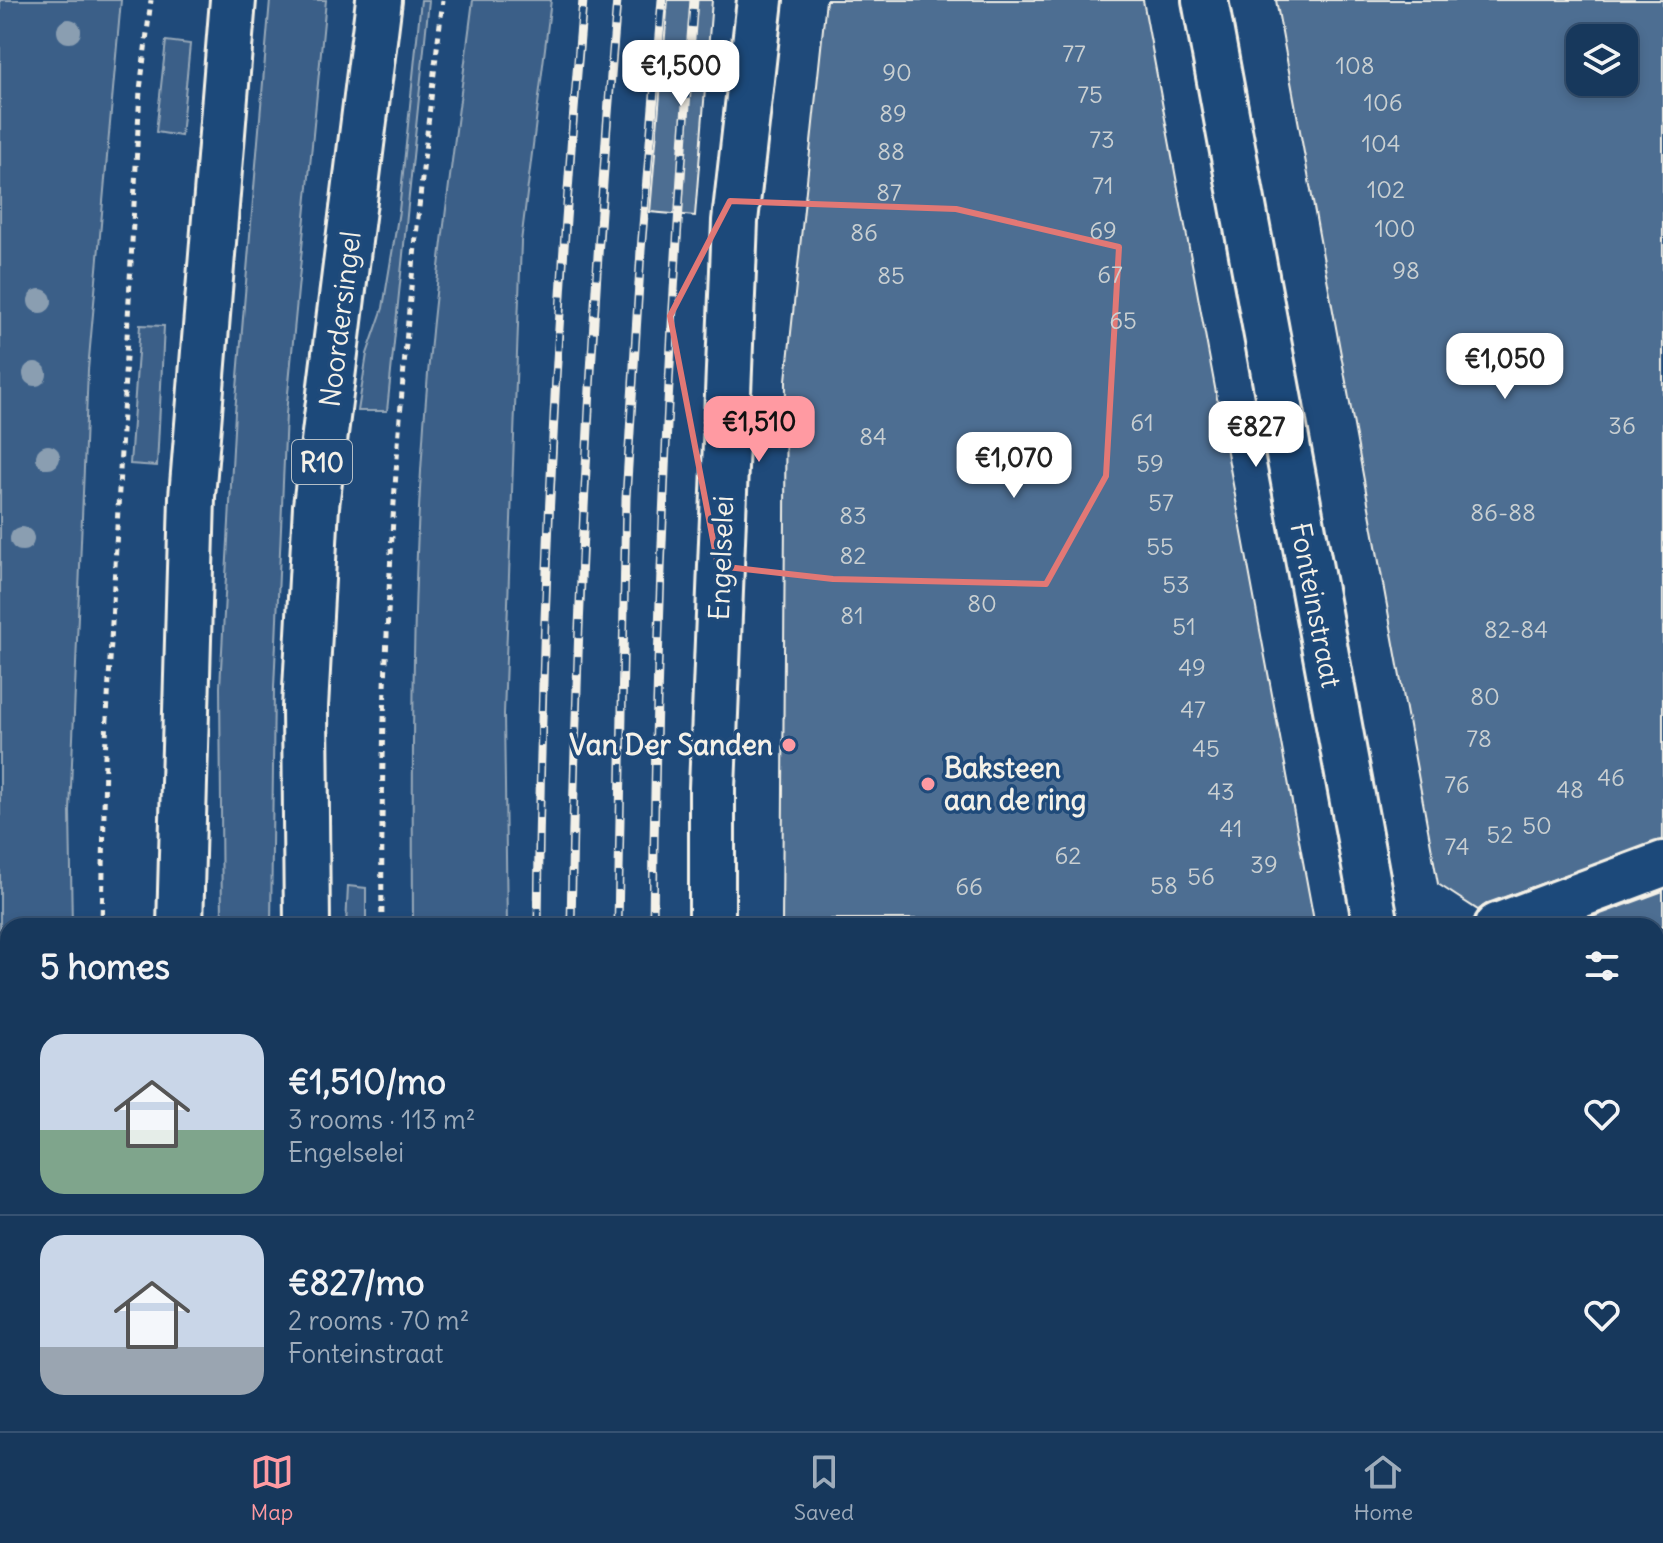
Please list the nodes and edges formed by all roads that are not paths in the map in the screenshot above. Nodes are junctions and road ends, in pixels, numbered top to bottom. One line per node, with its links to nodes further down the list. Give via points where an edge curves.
1 (233, 0): 6 (street, via 192,497)
2 (379, 0): 7 (street, Noordersingel / R10, via 316,506 305,707)
3 (760, 0): 8 (street, Engelselei, via 735,221 712,788)
4 (1205, 0): 9 (street, Fonteinstraat)
5 (1663, 864): 10 (street)
6 (180, 918)
7 (307, 918)
8 (712, 918)
9 (1375, 918)
10 (1518, 918)

